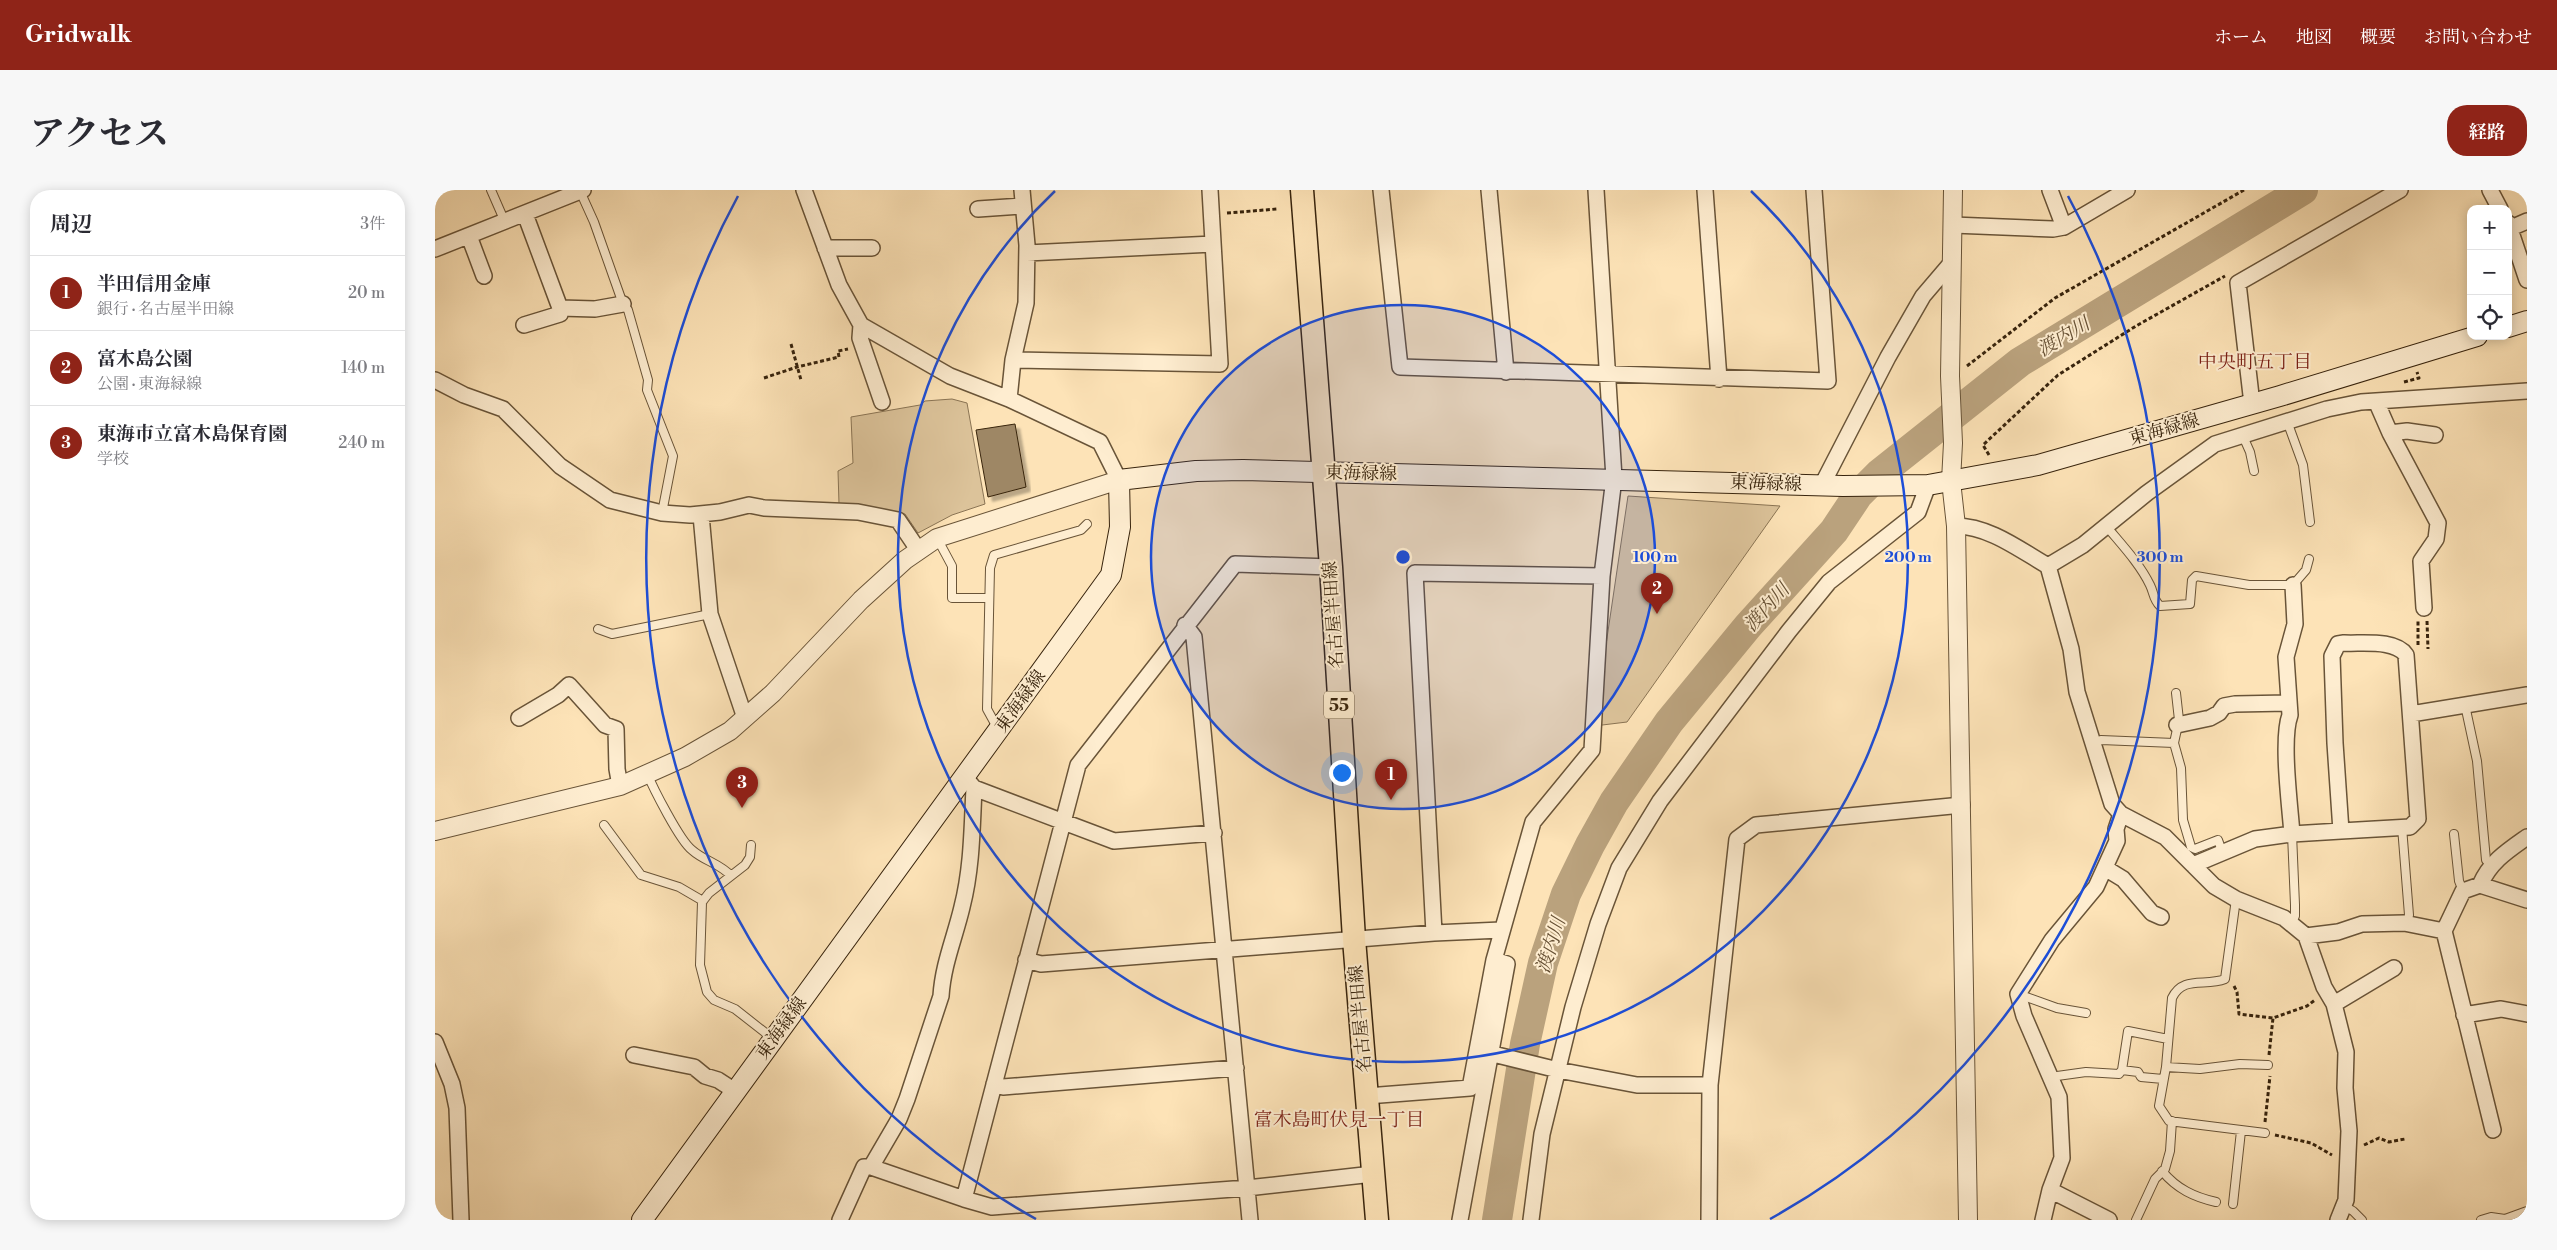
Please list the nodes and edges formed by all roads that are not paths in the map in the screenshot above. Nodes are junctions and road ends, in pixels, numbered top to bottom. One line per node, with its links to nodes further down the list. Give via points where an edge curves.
1 (491, 190): 22 (lane)
2 (582, 190): 20 (street); 36 (lane)
3 (804, 190): 29 (street)
4 (1022, 190): 18 (street)
5 (1210, 190): 28 (street)
6 (1302, 190): 58 (main road, 名古屋半田線 / 55)
7 (1381, 190): 44 (street, via 1400,368)
8 (1489, 190): 44 (street)
9 (1596, 190): 45 (street)
10 (1705, 190): 46 (street)
11 (1814, 190): 46 (street, via 1828,381)
12 (1953, 190): 23 (street)
13 (2050, 190): 25 (street)
14 (2127, 190): 25 (street)
15 (2400, 190): 52 (street, via 2238,283)
16 (2490, 190): 17 (street)
17 (2498, 205)
18 (1023, 206): 19 (street); 32 (street)
19 (978, 209)
20 (525, 214): 22 (street); 37 (street)
21 (2527, 221): 24 (street)
22 (505, 222): 27 (street)
23 (1953, 225): 25 (street); 33 (street)
24 (2512, 225)
25 (2064, 227)
26 (2512, 232): 35 (street)
27 (469, 236): 31 (street); 34 (street)
28 (1213, 244): 32 (street); 43 (street, via 1219,364)
29 (825, 248): 30 (street); 40 (street, via 839,285)
30 (872, 248)
31 (435, 249)
32 (1027, 253): 43 (street, via 1026,303)
33 (1952, 262): 61 (street); 62 (street, via 1923,296 1887,357)
34 (484, 276)
35 (2527, 280)
36 (623, 304): 37 (street, via 595,309); 64 (lane, via 638,342 648,380 647,390 673,456)
37 (560, 308): 39 (street, via 560,314)
38 (2527, 321): 41 (main road)
39 (524, 325)
40 (861, 326): 49 (street, via 950,376); 51 (street, via 862,344)
41 (2512, 326)
42 (2467, 339): 52 (main road, 東海緑線)
43 (1013, 360): 49 (street)
44 (1506, 372): 45 (street)
45 (1608, 374): 46 (street); 59 (street)
46 (1719, 379)
47 (435, 380): 64 (street, via 503,409 560,466 610,500)
48 (2527, 391): 50 (street)
49 (1009, 399): 60 (street, via 1100,442)
50 (2376, 400): 53 (street); 54 (street)
51 (882, 402)
52 (2252, 404): 61 (main road, 東海緑線, via 2038,465)
53 (2287, 421): 55 (street); 66 (lane, via 2303,465)
54 (2390, 433): 56 (street, via 2407,431); 78 (street, via 2438,522 2436,539 2421,561)
55 (2242, 434): 57 (lane); 69 (street, via 2215,444 2147,493)
56 (2435, 435)
57 (2254, 471)
58 (1323, 473): 59 (main road, 東海緑線); 60 (main road, 東海緑線, via 1197,471); 74 (main road, 名古屋半田線 / 55)
59 (1614, 478): 62 (main road, 東海緑線); 75 (street)
60 (1119, 480): 70 (street); 90 (main road, 東海緑線, via 1120,527 1111,576)
61 (1951, 481): 63 (main road, 東海緑線); 68 (street)
62 (1823, 485): 63 (main road, 東海緑線)
63 (1929, 485): 143 (street, via 1918,512 1829,582 1660,801 1619,868)
64 (661, 513): 65 (street)
65 (701, 515): 71 (street, via 749,505 858,512 899,520); 79 (street)
66 (2310, 522)
67 (1087, 524): 77 (lane, via 1081,530 994,555)
68 (1956, 526): 73 (street, via 1971,526); 96 (street)
69 (2107, 527): 73 (street); 76 (lane, via 2130,556 2160,606 2190,604 2192,580 2196,576 2249,585)
70 (937, 538): 71 (street); 77 (lane, via 952,566 952,598)
71 (919, 551): 88 (street, via 861,600)
72 (2309, 559): 76 (lane, via 2306,570)
73 (2049, 566): 91 (street, via 2071,649 2077,692)
74 (1331, 567): 80 (street, via 1235,564); 125 (main road, 名古屋半田線 / 55)
75 (1601, 576): 121 (street, via 1592,750 1533,822); 123 (street, via 1415,573)
76 (2293, 584): 84 (street, via 2295,624 2286,657)
77 (989, 598): 90 (lane, via 987,709)
78 (2424, 608)
79 (710, 614): 81 (lane, via 611,634); 88 (street)
80 (1185, 625): 98 (street, via 1077,765); 103 (street, via 1194,637)
81 (598, 629)
82 (2176, 693): 89 (lane)
83 (2527, 695): 85 (street)
84 (2289, 702): 89 (street, via 2224,706 2210,718); 104 (street)
85 (2465, 705): 86 (street); 110 (lane, via 2477,761 2486,860)
86 (2411, 714): 100 (street, via 2418,819 2410,827); 101 (street, via 2403,651 2394,646 2338,644 2332,656)
87 (519, 718): 95 (street, via 558,695 569,684 605,725 615,729)
88 (745, 718): 93 (street, via 730,731 685,757)
89 (2177, 725): 92 (lane)
90 (999, 731): 94 (main road, 東海緑線)
91 (2093, 743): 92 (lane, via 2101,740); 97 (street, via 2112,804)
92 (2174, 743): 108 (lane, via 2181,768 2183,820 2191,847 2195,849 2218,840)
93 (647, 772): 95 (street); 112 (lane, via 652,787 690,849 725,869)
94 (969, 783): 98 (street); 135 (main road, 東海緑線); 155 (street, via 971,856 962,908 942,976 941,996 899,1119)
95 (620, 786): 102 (street)
96 (1962, 805): 148 (street, via 1756,825 1737,839); 174 (street)
97 (2121, 814): 109 (street, via 2165,837); 111 (street, via 2116,829 2117,841)
98 (1062, 822): 103 (street, via 1114,841); 127 (street, via 1057,852)
99 (604, 825): 117 (lane, via 641,875 679,887)
100 (2402, 828): 101 (street); 119 (lane)
101 (2341, 831): 104 (street)
102 (435, 832)
103 (1214, 833): 126 (street)
104 (2292, 834): 108 (street, via 2255,839); 120 (lane, via 2295,916)
105 (2454, 834): 114 (lane)
106 (2527, 837): 110 (street)
107 (751, 846): 112 (lane, via 745,865)
108 (2223, 854): 109 (street)
109 (2193, 865): 115 (street, via 2214,886)
110 (2491, 865): 113 (street)
111 (2105, 868): 118 (street, via 2123,879 2152,913); 130 (street, via 2096,887 2052,940)
112 (731, 876): 117 (lane)
113 (2480, 885): 114 (street); 116 (street)
114 (2463, 891): 122 (street)
115 (2236, 899): 120 (street, via 2284,918); 136 (lane, via 2225,980 2177,988 2172,998)
116 (2527, 900)
117 (703, 901): 135 (lane, via 699,966 707,992)
118 (2161, 917)
119 (2407, 923): 122 (street); 124 (street, via 2363,924 2338,932)
120 (2291, 925): 124 (street)
121 (1501, 930): 123 (street); 128 (street)
122 (2444, 930): 134 (street)
123 (1434, 932): 125 (street)
124 (2306, 936): 131 (street, via 2324,987)
125 (1354, 939): 126 (street); 150 (main road, 名古屋半田線 / 55)
126 (1224, 949): 127 (street, via 1041,964); 142 (street)
127 (1026, 960): 147 (street)
128 (1494, 960): 138 (street, via 1507,964); 150 (street, via 1470,1088)
129 (2394, 968): 131 (street)
130 (2019, 994): 132 (lane, via 2057,1008); 145 (street, via 2024,1016)
131 (2334, 1004): 164 (street, via 2346,1052 2345,1088 2349,1120)
132 (2086, 1013)
133 (2527, 1014): 134 (street, via 2501,1009)
134 (2465, 1015): 152 (street)
135 (773, 1039): 149 (main road, 東海緑線)
136 (2168, 1039): 141 (lane); 144 (lane, via 2128,1031)
137 (435, 1042): 166 (street, via 452,1084 457,1108)
138 (1489, 1053): 143 (street); 171 (street, via 1485,1092)
139 (634, 1055): 149 (street, via 694,1067)
140 (2268, 1065): 141 (lane, via 2240,1064 2200,1069)
141 (2166, 1067): 146 (lane)
142 (1235, 1068): 147 (street, via 1003,1087); 158 (street)
143 (1553, 1068): 148 (street, via 1637,1085); 172 (street)
144 (2122, 1070): 145 (lane, via 2119,1074 2086,1072); 146 (lane, via 2138,1072 2141,1077)
145 (2050, 1077): 159 (street, via 2059,1097 2062,1158)
146 (2163, 1079): 151 (lane, via 2159,1106)
147 (994, 1084): 160 (street)
148 (1710, 1085): 173 (street)
149 (735, 1091): 167 (main road, 東海緑線)
150 (1367, 1096): 157 (main road, 名古屋半田線 / 55)
151 (2172, 1121): 153 (lane); 156 (lane, via 2171,1152)
152 (2493, 1130)
153 (2241, 1131): 154 (lane); 162 (lane)
154 (2265, 1133)
155 (871, 1167): 160 (street); 168 (street, via 864,1167)
156 (2162, 1171): 161 (lane, via 2191,1195); 176 (lane)
157 (1373, 1174): 158 (street); 170 (main road, 名古屋半田線 / 55)
158 (1247, 1188): 160 (street, via 992,1207); 169 (street)
159 (2050, 1190): 165 (street); 175 (street)
160 (964, 1199)
161 (2217, 1202)
162 (2233, 1204)
163 (2527, 1211): 178 (lane, via 2505,1219 2491,1217)
164 (2341, 1213): 177 (lane, via 2353,1210)
165 (2106, 1219)
166 (461, 1220)
167 (642, 1220)
168 (839, 1220)
169 (1250, 1220)
170 (1377, 1220)
171 (1460, 1220)
172 (1531, 1220)
173 (1709, 1220)
174 (1968, 1220)
175 (2043, 1220)
176 (2136, 1220)
177 (2362, 1220)
178 (2481, 1220)

